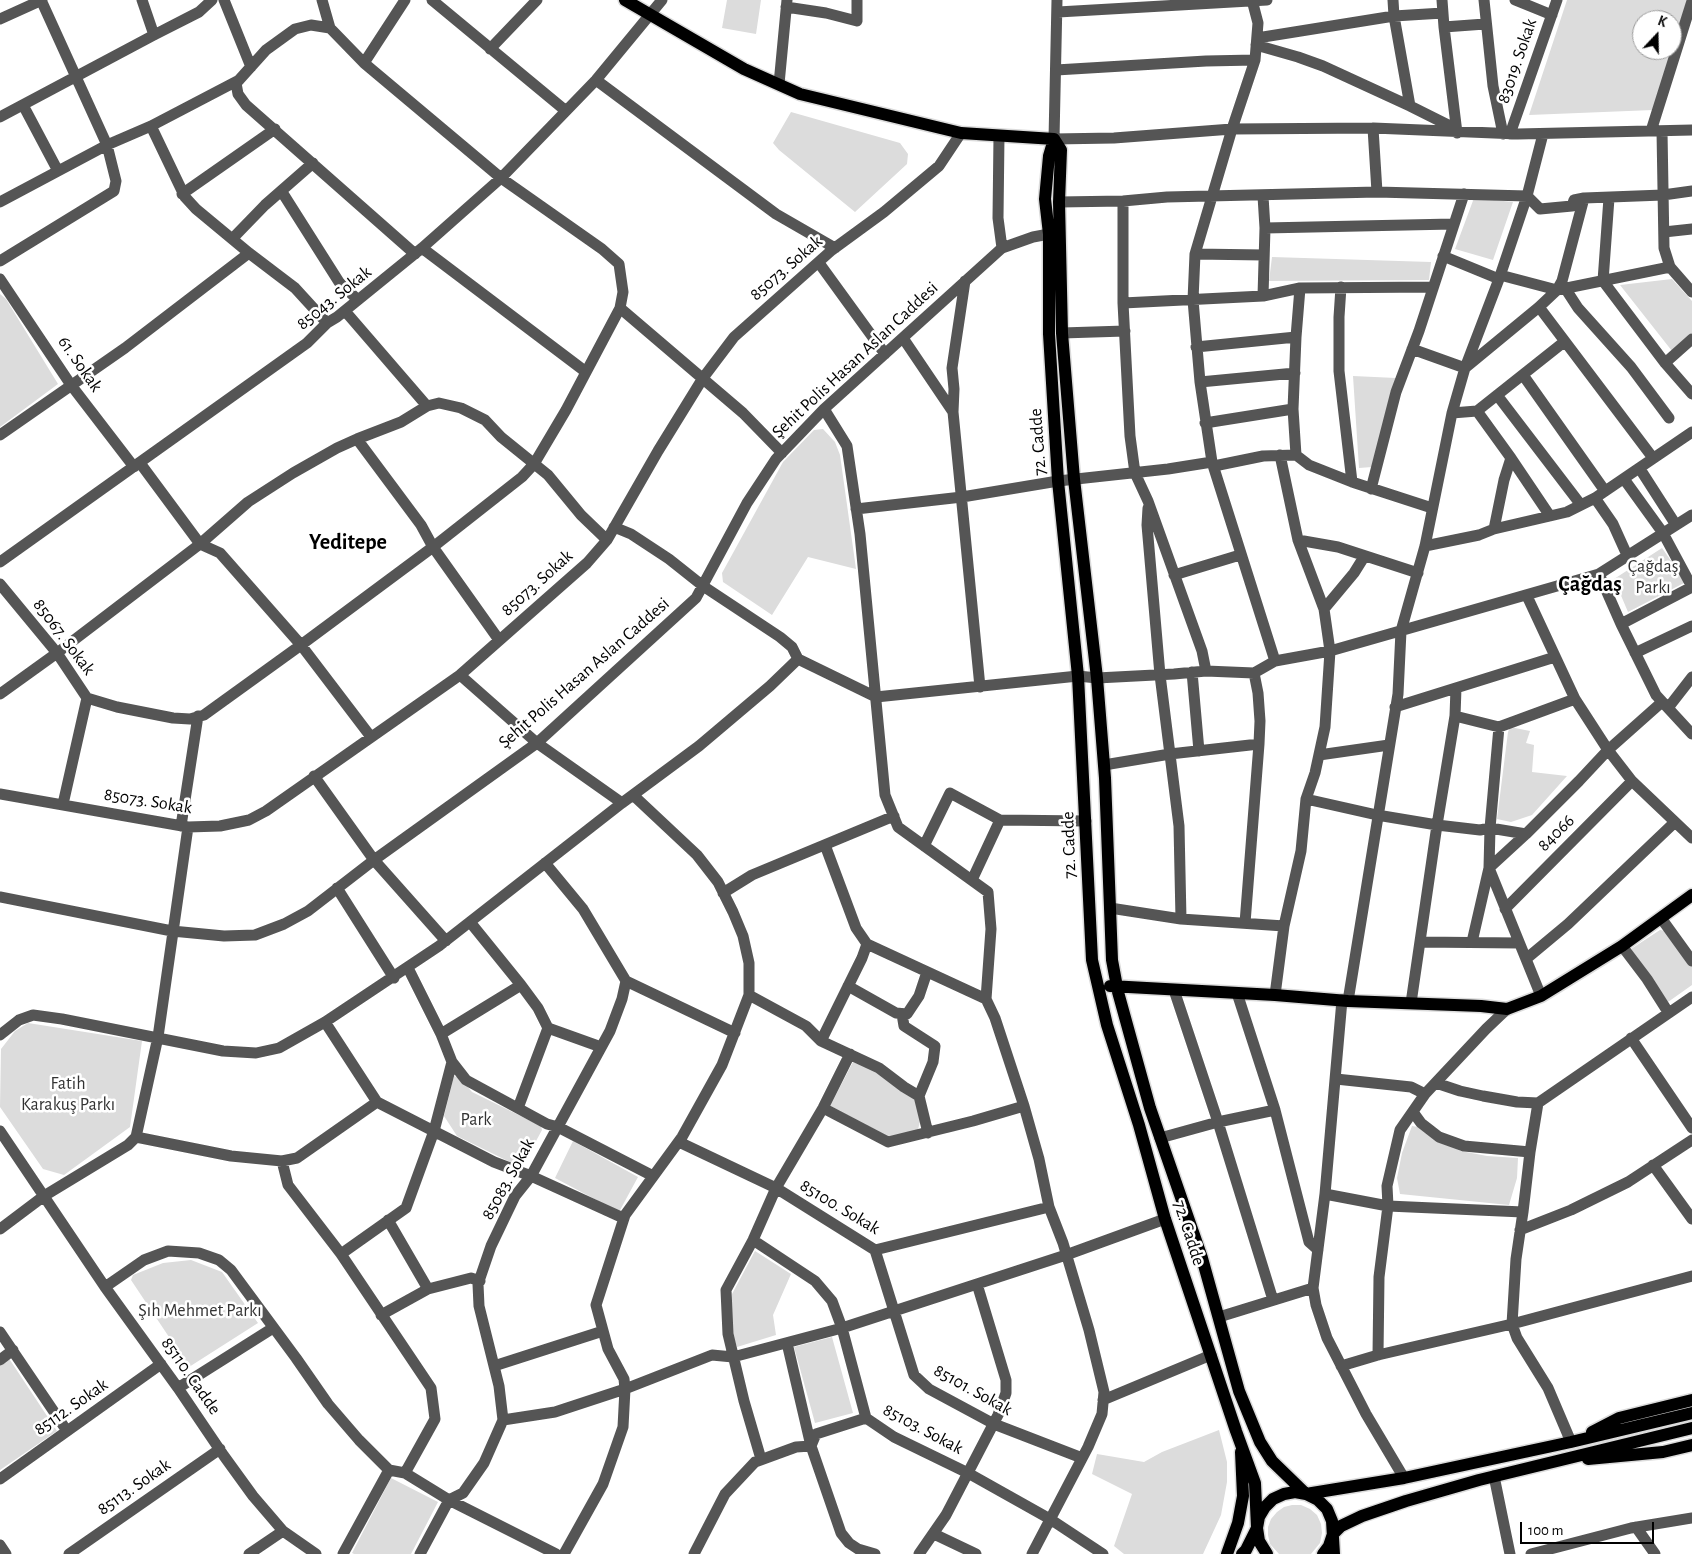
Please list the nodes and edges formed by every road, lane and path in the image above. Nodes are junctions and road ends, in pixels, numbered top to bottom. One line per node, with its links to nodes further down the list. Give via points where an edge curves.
1 (41, 0): 26 (street); 37 (street)
2 (142, 0): 30 (street)
3 (212, 0): 30 (street, via 199,12)
4 (224, 0): 35 (street)
5 (322, 0): 29 (street)
6 (404, 0): 34 (street)
7 (432, 0): 32 (street)
8 (537, 0): 32 (street)
9 (625, 0): 23 (main road)
10 (662, 0): 23 (street, 85043. Sokak)
11 (856, 0): 20 (street, via 857,21)
12 (1267, 0): 18 (street)
13 (1393, 0): 25 (street)
14 (1442, 0): 22 (street)
15 (1484, 0): 27 (street)
16 (1515, 0): 24 (street)
17 (1557, 0): 24 (street, 83019. Sokak)
18 (1252, 1): 21 (street); 31 (street, via 1258,24)
19 (1692, 1): 51 (street)
20 (787, 3): 40 (street)
21 (1057, 6): 36 (street)
22 (1443, 13): 25 (street); 28 (street)
23 (650, 14): 39 (street, 85043. Sokak); 40 (main road, via 744,69)
24 (1552, 14): 53 (street, 83019. Sokak)
25 (1394, 16): 31 (street); 42 (street)
26 (0, 19)
27 (1485, 24): 28 (street); 53 (street, via 1493,86)
28 (1444, 27): 50 (street)
29 (330, 28): 34 (street); 35 (street, via 311,25 294,29)
30 (154, 34): 37 (street)
31 (1256, 42): 33 (street); 42 (street, via 1323,66)
32 (490, 49): 43 (street)
33 (1254, 60): 36 (street); 48 (street)
34 (364, 63): 60 (street)
35 (250, 67): 38 (street)
36 (1056, 70): 56 (street)
37 (75, 78): 41 (street); 57 (street)
38 (239, 80): 45 (street); 47 (street, via 236,83 238,94 246,105)
39 (596, 80): 43 (street, 85043. Sokak); 81 (street, via 776,214)
40 (779, 84): 52 (main road, via 800,94)
41 (23, 105): 44 (street); 59 (street)
42 (1410, 106): 50 (street)
43 (566, 111): 60 (street, 85043. Sokak)
44 (0, 117)
45 (151, 126): 57 (street); 64 (street)
46 (1374, 128): 48 (street); 50 (street); 63 (street)
47 (275, 129): 58 (street); 64 (street)
48 (1232, 129): 56 (street); 69 (street)
49 (1692, 130): 51 (street)
50 (1456, 131): 53 (street)
51 (1657, 131): 54 (street); 66 (street)
52 (961, 133): 55 (main road); 81 (street, 85073. Sokak, via 939,166)
53 (1507, 134): 54 (street)
54 (1543, 134): 68 (street)
55 (999, 136): 56 (main road); 82 (street, via 998,218)
56 (1054, 139): 73 (main road, via 1061,150); 79 (main road, 72. Cadde, via 1045,199)
57 (107, 145): 59 (street); 88 (street, via 116,181 114,191)
58 (313, 163): 62 (street); 83 (street)
59 (58, 171): 74 (street)
60 (501, 178): 83 (street, 85043. Sokak); 105 (street, via 619,264 623,292)
61 (1692, 191): 66 (street)
62 (282, 192): 80 (street); 101 (street, via 339,282)
63 (1377, 192): 65 (street); 67 (street)
64 (182, 194): 80 (street)
65 (1464, 194): 68 (street); 75 (street)
66 (1663, 195): 71 (street); 78 (street)
67 (1263, 196): 69 (street); 76 (street)
68 (1527, 196): 70 (street, via 1540,209 1572,206 1574,200); 91 (street)
69 (1211, 197): 72 (street); 85 (street)
70 (1584, 198): 71 (street); 98 (street)
71 (1609, 198): 94 (street)
72 (1123, 201): 73 (street); 103 (street)
73 (1059, 202): 109 (main road)
74 (0, 203)
75 (1453, 224): 76 (street); 87 (street)
76 (1265, 228): 86 (street)
77 (1692, 228): 78 (street)
78 (1664, 232): 90 (street, via 1664,248)
79 (1048, 234): 82 (street, Şehit Polis Hasan Aslan Caddesi); 150 (main road, 72. Cadde, via 1049,334)
80 (232, 238): 84 (street)
81 (836, 248): 89 (street, 85073. Sokak)
82 (1002, 248): 93 (street, Şehit Polis Hasan Aslan Caddesi)
83 (419, 251): 101 (street, 85043. Sokak); 119 (street)
84 (249, 253): 107 (street, via 295,288); 124 (street)
85 (1195, 254): 86 (street); 102 (street)
86 (1264, 256): 100 (street)
87 (1443, 256): 91 (street); 96 (street)
88 (0, 261)
89 (819, 263): 116 (street); 122 (street, 85073. Sokak, via 734,337)
90 (1670, 266): 94 (street); 99 (street)
91 (1500, 277): 98 (street); 118 (street)
92 (0, 279): 124 (street, 61. Sokak)
93 (965, 281): 111 (street, Şehit Polis Hasan Aslan Caddesi); 131 (street, via 952,368)
94 (1603, 281): 98 (street); 117 (street)
95 (1341, 286): 96 (street); 97 (street); 151 (street, via 1339,371)
96 (1433, 287): 115 (street)
97 (1300, 288): 100 (street); 110 (street)
98 (1561, 289): 104 (street); 133 (street, via 1631,367)
99 (1692, 292)
100 (1263, 296): 102 (street)
101 (358, 300): 106 (street, 85043. Sokak)
102 (1193, 300): 103 (street); 114 (street)
103 (1123, 303): 108 (street)
104 (1539, 307): 113 (street); 118 (street)
105 (620, 308): 119 (street); 122 (street)
106 (345, 311): 107 (street, 85043. Sokak); 127 (street)
107 (327, 323): 145 (street, 85043. Sokak, via 307,342)
108 (1125, 331): 109 (street); 147 (street)
109 (1062, 333): 148 (main road)
110 (1296, 337): 114 (street); 120 (street)
111 (903, 338): 116 (street, Şehit Polis Hasan Aslan Caddesi); 131 (street)
112 (1692, 339): 117 (street)
113 (1564, 342): 121 (street); 142 (street)
114 (1196, 347): 123 (street)
115 (1412, 349): 118 (street); 152 (street, via 1396,392)
116 (885, 354): 128 (street, Şehit Polis Hasan Aslan Caddesi)
117 (1665, 363): 125 (street)
118 (1466, 368): 132 (street)
119 (586, 372): 143 (street)
120 (1295, 373): 123 (street); 129 (street)
121 (1524, 376): 126 (street); 153 (street)
122 (704, 378): 138 (street); 162 (street, 85073. Sokak)
123 (1200, 382): 134 (street)
124 (72, 385): 136 (street); 145 (street, 61. Sokak)
125 (1692, 394)
126 (1497, 395): 130 (street); 156 (street)
127 (427, 406): 137 (street, via 401,422); 143 (street, via 439,402 485,420)
128 (824, 409): 138 (street, Şehit Polis Hasan Aslan Caddesi); 158 (street, via 847,446)
129 (1294, 409): 134 (street); 140 (street)
130 (1477, 411): 132 (street); 141 (street)
131 (953, 412): 154 (street)
132 (1452, 413): 157 (street)
133 (1669, 418)
134 (1206, 423): 144 (street)
135 (1692, 432): 142 (street)
136 (0, 435)
137 (356, 439): 167 (street, via 248,502); 169 (street, via 421,525)
138 (782, 453): 178 (street, Şehit Polis Hasan Aslan Caddesi, via 747,503)
139 (1280, 455): 140 (street); 144 (street); 166 (street)
140 (1296, 455): 151 (street, via 1309,465)
141 (1511, 458): 160 (street); 163 (street)
142 (1653, 458): 146 (street)
143 (534, 464): 165 (street); 169 (street)
144 (1213, 464): 147 (street); 170 (street)
145 (137, 465): 167 (street, 61. Sokak); 173 (street, 85043. Sokak)
146 (1640, 469): 149 (street); 161 (street)
147 (1135, 473): 148 (street); 155 (street)
148 (1074, 479): 150 (street); 200 (main road)
149 (1624, 479): 153 (street); 164 (street)
150 (1058, 481): 154 (street); 198 (main road, 72. Cadde)
151 (1352, 482): 152 (street)
152 (1371, 489): 157 (street)
153 (1600, 495): 156 (street); 171 (street)
154 (962, 497): 158 (street); 201 (street)
155 (1148, 501): 176 (street); 197 (street, via 1147,525)
156 (1581, 505): 160 (street)
157 (1432, 508): 168 (street)
158 (856, 509): 205 (street)
159 (1692, 515): 161 (street)
160 (1550, 516): 163 (street)
161 (1676, 525): 164 (street)
162 (614, 527): 165 (street, 85073. Sokak); 178 (street, via 669,559)
163 (1494, 529): 168 (street)
164 (1663, 533): 171 (street); 179 (street)
165 (607, 540): 185 (street, 85073. Sokak, via 587,562)
166 (1298, 540): 172 (street); 181 (street)
167 (200, 544): 186 (street, via 220,552); 188 (street)
168 (1424, 546): 174 (street)
169 (433, 547): 185 (street); 186 (street)
170 (1240, 555): 176 (street); 192 (street)
171 (1627, 555): 175 (street)
172 (1364, 557): 174 (street); 181 (street)
173 (0, 562)
174 (1418, 573): 184 (street)
175 (1599, 574): 180 (street); 182 (street)
176 (1174, 575): 193 (street)
177 (0, 584): 188 (street, 85067. Sokak)
178 (702, 586): 191 (street, via 780,637 792,647); 214 (street, Şehit Polis Hasan Aslan Caddesi, via 696,598)
179 (1692, 587): 182 (street)
180 (1527, 596): 184 (street); 190 (street)
181 (1324, 609): 187 (street)
182 (1621, 624): 189 (street)
183 (1692, 626): 189 (street)
184 (1401, 631): 187 (street); 208 (street)
185 (499, 640): 196 (street, 85073. Sokak)
186 (301, 645): 209 (street); 213 (street)
187 (1330, 652): 192 (street); 220 (street)
188 (57, 653): 203 (street); 204 (street, 85067. Sokak)
189 (1635, 654): 207 (street, via 1656,695)
190 (1555, 656): 202 (street); 206 (street)
191 (798, 659): 205 (street); 225 (street, via 699,746)
192 (1275, 661): 195 (street)
193 (1206, 670): 194 (street); 195 (street)
194 (1192, 672): 197 (street); 218 (street)
195 (1254, 673): 215 (street, via 1260,721)
196 (460, 675): 213 (street, 85073. Sokak); 214 (street)
197 (1160, 675): 200 (street); 219 (street)
198 (1078, 676): 200 (street); 201 (street); 232 (main road, 72. Cadde)
199 (1692, 677): 207 (street)
200 (1097, 678): 221 (main road)
201 (980, 687): 205 (street)
202 (1456, 688): 208 (street); 210 (street)
203 (0, 694)
204 (87, 698): 209 (street, via 173,718); 228 (street, 85067. Sokak)
205 (876, 698): 230 (street, via 886,795)
206 (1575, 699): 211 (street); 217 (street)
207 (1665, 705): 212 (street); 217 (street)
208 (1395, 707): 216 (street)
209 (198, 716): 235 (street)
210 (1455, 716): 211 (street); 234 (street)
211 (1499, 727): 236 (street)
212 (1692, 734)
213 (371, 737): 222 (street, 85073. Sokak)
214 (537, 743): 227 (street); 241 (street, Şehit Polis Hasan Aslan Caddesi)
215 (1259, 744): 218 (street); 254 (street)
216 (1389, 745): 220 (street); 229 (street)
217 (1608, 750): 223 (street); 237 (street)
218 (1199, 751): 219 (street)
219 (1170, 754): 221 (street); 252 (street, via 1179,826)
220 (1319, 755): 226 (street)
221 (1104, 765): 249 (main road)
222 (314, 776): 235 (street, 85073. Sokak, via 249,820 220,826); 241 (street)
223 (1632, 781): 233 (street); 250 (street, 84066)
224 (0, 794): 228 (street, 85073. Sokak)
225 (633, 795): 227 (street); 246 (street, via 697,855)
226 (1306, 799): 229 (street); 255 (street, via 1301,851)
227 (622, 803): 242 (street)
228 (63, 804): 235 (street, 85073. Sokak)
229 (1377, 815): 234 (street); 280 (street)
230 (894, 816): 239 (street); 240 (street, via 898,827)
231 (1000, 820): 232 (street); 240 (street, via 950,793); 244 (street)
232 (1086, 821): 271 (main road, 72. Cadde, via 1092,960)
233 (1675, 822): 238 (street); 263 (street)
234 (1436, 825): 236 (street, via 1480,830); 258 (street)
235 (185, 826): 256 (street)
236 (1490, 828): 237 (street); 243 (street)
237 (1526, 834): 243 (street)
238 (1692, 838)
239 (825, 845): 246 (street, via 752,875); 261 (street, via 856,928)
240 (924, 846): 244 (street)
241 (374, 860): 245 (street, Şehit Polis Hasan Aslan Caddesi); 257 (street)
242 (545, 863): 253 (street); 268 (street, via 583,909)
243 (1489, 868): 250 (street); 259 (street)
244 (972, 880): 279 (street, via 988,892 991,928)
245 (337, 888): 256 (street, Şehit Polis Hasan Aslan Caddesi, via 308,911 255,934 224,936); 267 (street)
246 (723, 892): 275 (street, via 743,936 749,963)
247 (1692, 895): 251 (main road)
248 (3, 900): 256 (street, Şehit Polis Hasan Aslan Caddesi)
249 (1110, 908): 252 (street); 272 (main road, via 1112,960)
250 (1506, 909): 260 (street)
251 (1661, 918): 262 (main road); 264 (street)
252 (1181, 919): 254 (street)
253 (470, 922): 257 (street); 269 (street)
254 (1246, 923): 255 (street)
255 (1284, 926): 276 (street)
256 (172, 931): 290 (street)
257 (446, 941): 265 (street)
258 (1420, 942): 259 (street); 281 (street)
259 (1472, 942): 260 (street)
260 (1519, 943): 263 (street)
261 (867, 944): 266 (street); 270 (street)
262 (1622, 946): 277 (main road); 283 (street)
263 (1526, 960): 277 (street)
264 (1692, 961)
265 (408, 968): 267 (street); 288 (street)
266 (927, 972): 279 (street); 284 (street, via 919,996 907,1014)
267 (394, 978): 285 (street)
268 (626, 981): 287 (street); 293 (street, 85083. Sokak, via 610,1031)
269 (521, 985): 286 (street); 288 (street)
270 (848, 986): 284 (street); 292 (street)
271 (1098, 986): 272 (main road); 330 (main road, 72. Cadde)
272 (1117, 987): 273 (main road); 314 (main road)
273 (1174, 990): 274 (main road); 307 (street)
274 (1237, 993): 276 (main road); 305 (street)
275 (749, 994): 287 (street); 292 (street, via 806,1026)
276 (1276, 995): 280 (main road)
277 (1541, 996): 282 (main road)
278 (1692, 997): 283 (street)
279 (986, 999): 302 (street)
280 (1345, 1000): 281 (main road); 296 (street)
281 (1410, 1004): 282 (main road)
282 (1507, 1010): 297 (street)
283 (1668, 1012): 291 (street)
284 (902, 1014): 299 (street, via 904,1026 935,1046 933,1062)
285 (325, 1022): 290 (street, via 279,1048 256,1053 223,1051); 300 (street)
286 (548, 1028): 293 (street); 303 (street)
287 (735, 1033): 316 (street, via 722,1065)
288 (441, 1034): 295 (street)
289 (0, 1035): 290 (street, via 19,1020 33,1015)
290 (158, 1037): 313 (street)
291 (1632, 1038): 301 (street); 309 (street)
292 (821, 1041): 294 (street)
293 (601, 1047): 308 (street, 85083. Sokak)
294 (850, 1054): 299 (street, via 879,1068); 304 (street)
295 (452, 1062): 303 (street, via 466,1080); 311 (street)
296 (1336, 1078): 298 (street, via 1411,1087); 323 (street)
297 (1436, 1083): 298 (street); 301 (street, via 1460,1092)
298 (1425, 1094): 306 (street)
299 (919, 1096): 312 (street)
300 (377, 1102): 311 (street); 318 (street, via 297,1158)
301 (1538, 1103): 317 (street)
302 (1024, 1106): 312 (street); 327 (street)
303 (518, 1108): 308 (street, via 547,1124)
304 (823, 1108): 312 (street, via 888,1142); 322 (street)
305 (1275, 1110): 307 (street); 337 (street, via 1309,1242)
306 (1413, 1112): 317 (street, via 1439,1137 1464,1146); 325 (street, via 1400,1130 1387,1186)
307 (1218, 1122): 314 (street); 346 (street)
308 (558, 1126): 320 (street, 85083. Sokak); 321 (street)
309 (1692, 1128)
310 (0, 1131): 324 (street, 85110. Cadde)
311 (434, 1131): 320 (street, via 494,1162); 332 (street, via 406,1208)
312 (928, 1133)
313 (136, 1137): 318 (street, via 231,1156); 324 (street)
314 (1160, 1138): 349 (main road)
315 (1692, 1140): 319 (street)
316 (679, 1142): 321 (street); 322 (street, 85100. Sokak)
317 (1530, 1152): 328 (street)
318 (282, 1161): 338 (street, via 288,1186)
319 (1653, 1165): 326 (street); 334 (street, via 1628,1182 1571,1210)
320 (531, 1176): 329 (street, via 621,1217); 341 (street, 85083. Sokak, via 515,1196)
321 (653, 1176): 329 (street)
322 (776, 1188): 335 (street); 336 (street, 85100. Sokak)
323 (1326, 1194): 325 (street); 337 (street)
324 (44, 1196): 333 (street); 343 (street, 85110. Cadde)
325 (1388, 1206): 328 (street); 358 (street, via 1379,1277)
326 (1688, 1206): 331 (street)
327 (1049, 1207): 336 (street, 85100. Sokak); 339 (street)
328 (1524, 1212): 334 (street)
329 (625, 1215): 353 (street, via 596,1305)
330 (1165, 1219): 339 (street); 357 (main road, 72. Cadde)
331 (1692, 1219)
332 (388, 1220): 338 (street); 345 (street)
333 (0, 1229)
334 (1520, 1230): 350 (street)
335 (753, 1240): 352 (street, 85103. Sokak, via 815,1281 832,1301); 359 (street, via 726,1290 728,1334)
336 (874, 1250): 347 (street, 85101. Sokak)
337 (1318, 1250): 344 (street)
338 (341, 1254): 348 (street)
339 (1066, 1255): 342 (street); 366 (street, via 1089,1330 1104,1392)
340 (1692, 1276): 350 (street)
341 (480, 1281): 345 (street, via 470,1278); 362 (street, 85083. Sokak, via 479,1306)
342 (977, 1284): 347 (street); 371 (street, via 1006,1380 1006,1393)
343 (105, 1287): 351 (street, via 144,1260 168,1251 200,1253 219,1260 231,1270); 361 (street, 85110. Cadde)
344 (1314, 1288): 346 (street); 363 (street, via 1327,1338)
345 (428, 1289): 348 (street)
346 (1273, 1300): 349 (street)
347 (893, 1312): 352 (street); 371 (street, 85101. Sokak, via 914,1376 929,1389)
348 (381, 1315): 384 (street, via 432,1388 435,1419)
349 (1219, 1317): 388 (main road, via 1239,1391 1260,1442 1272,1461)
350 (1512, 1324): 358 (street); 375 (street, via 1517,1338 1548,1388)
351 (273, 1328): 364 (street); 382 (street, via 328,1404)
352 (842, 1328): 355 (street); 369 (street, 85103. Sokak)
353 (603, 1331): 362 (street); 365 (street)
354 (0, 1332): 356 (street)
355 (788, 1343): 359 (street); 377 (street)
356 (13, 1350): 360 (street); 373 (street)
357 (1211, 1355): 366 (street); 374 (main road, 72. Cadde)
358 (1378, 1355): 363 (street)
359 (733, 1357): 365 (street, via 712,1355); 380 (street)
360 (0, 1360)
361 (161, 1364): 364 (street, 85110. Cadde); 373 (street, 85112. Sokak)
362 (494, 1366): 370 (street, 85083. Sokak)
363 (1341, 1366): 386 (street)
364 (178, 1388): 378 (street, 85110. Cadde)
365 (625, 1389): 370 (street, via 555,1412); 406 (street, via 623,1427 603,1484)
366 (1103, 1400): 379 (street, via 1102,1414)
367 (1692, 1400): 375 (main road, via 1619,1418)
368 (1692, 1413): 375 (main road)
369 (866, 1418): 377 (street, via 816,1434); 383 (street, 85103. Sokak, via 894,1438)
370 (503, 1420): 389 (street, via 484,1463 462,1493)
371 (994, 1424): 379 (street, 85101. Sokak); 383 (street)
372 (1692, 1428): 381 (main road)
373 (67, 1431): 387 (street, 85112. Sokak)
374 (1241, 1442): 393 (main road, 72. Cadde, via 1257,1493); 413 (main road, via 1243,1496)
375 (1571, 1442): 386 (main road)
376 (1692, 1445): 381 (main road, via 1663,1452)
377 (811, 1446): 380 (street, via 796,1447); 408 (street, via 841,1533 849,1544)
378 (220, 1448): 394 (street, 85110. Cadde, via 253,1496); 400 (street, 85113. Sokak)
379 (1082, 1458): 391 (street)
380 (761, 1459): 407 (street, via 725,1494)
381 (1546, 1463): 385 (main road)
382 (389, 1470): 384 (street); 403 (street)
383 (968, 1472): 391 (street, 85103. Sokak); 395 (street)
384 (405, 1473): 389 (street)
385 (1494, 1476): 396 (main road, via 1362,1516); 418 (street)
386 (1404, 1478): 388 (main road)
387 (0, 1479)
388 (1306, 1494): 393 (main road, via 1295,1492 1273,1499 1259,1517); 396 (main road, via 1327,1509 1332,1521)
389 (449, 1500): 404 (street); 405 (street)
390 (1692, 1518): 392 (street)
391 (1050, 1519): 411 (street); 412 (street, 85103. Sokak)
392 (1636, 1527): 398 (street); 420 (street)
393 (1257, 1528): 414 (main road); 415 (main road, via 1259,1541)
394 (283, 1531): 401 (street); 402 (street, 85110. Cadde)
395 (934, 1534): 409 (street); 410 (street)
396 (1332, 1534): 416 (main road); 417 (main road)
397 (0, 1545): 399 (street)
398 (1561, 1550): 419 (street)
399 (6, 1554)
400 (69, 1554)
401 (248, 1554)
402 (316, 1554)
403 (343, 1554)
404 (420, 1554)
405 (556, 1554)
406 (564, 1554)
407 (694, 1554)
408 (875, 1554)
409 (919, 1554)
410 (976, 1554)
411 (1032, 1554)
412 (1103, 1554)
413 (1227, 1554)
414 (1242, 1554)
415 (1267, 1554)
416 (1323, 1554)
417 (1334, 1554)
418 (1510, 1554)
419 (1531, 1554)
420 (1655, 1554)

